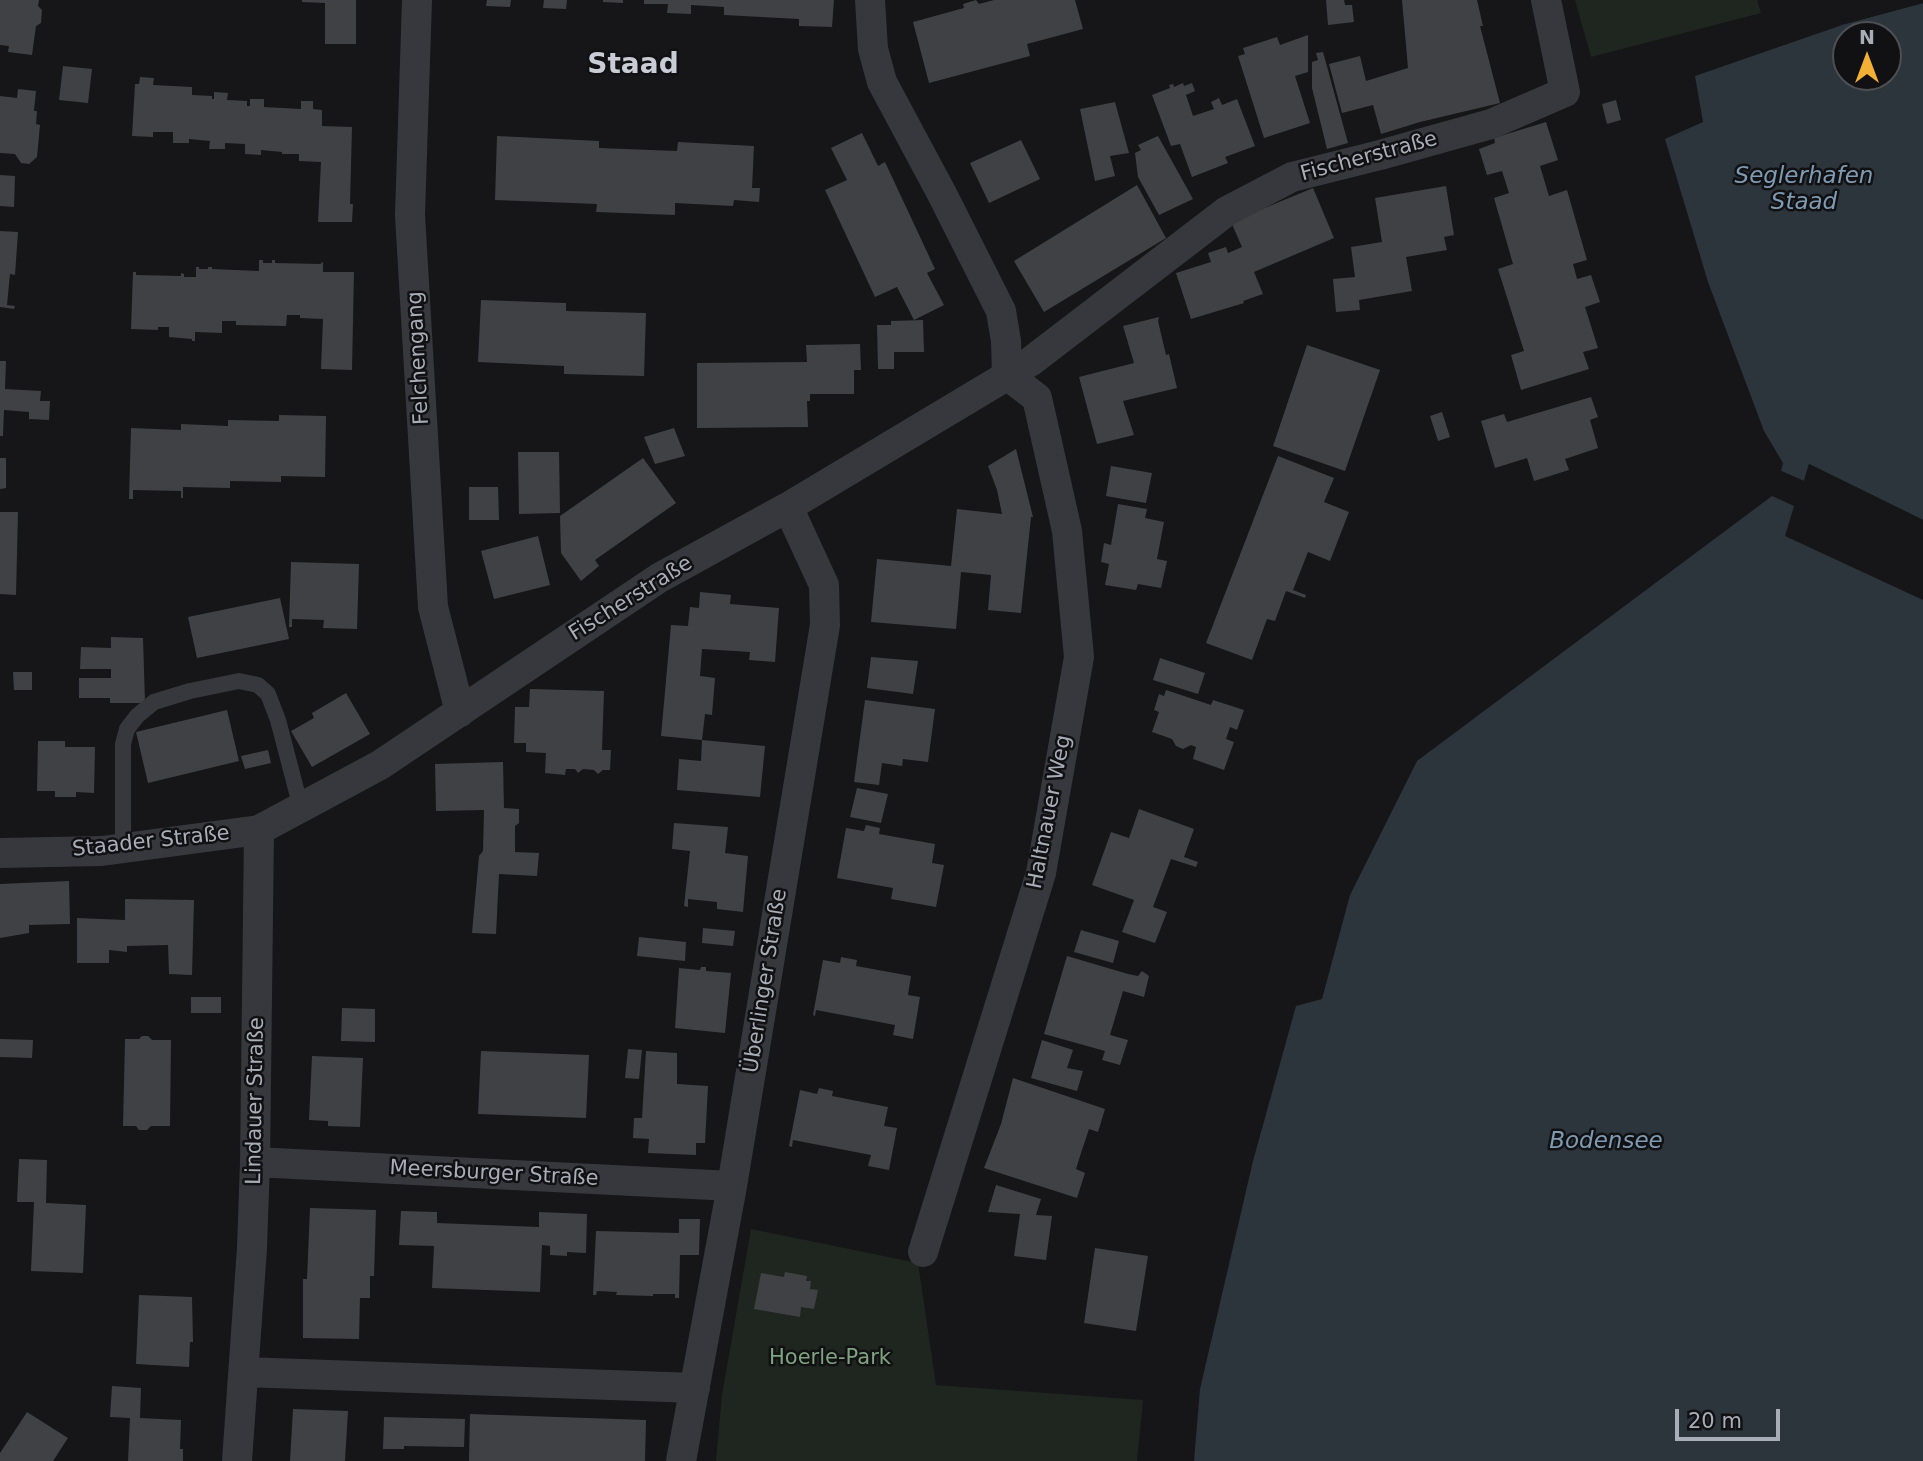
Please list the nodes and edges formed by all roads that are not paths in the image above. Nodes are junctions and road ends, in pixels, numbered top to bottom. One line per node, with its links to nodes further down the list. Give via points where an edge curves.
1 (417, 0): 6 (street, Felchengang, via 410,215 432,593)
2 (870, 0): 4 (street, via 879,74 1001,311)
3 (1546, 0): 4 (street, Fischerstraße, via 1565,92 1491,124 1292,177 1227,211)
4 (1007, 375): 5 (street, Fischerstraße); 13 (street, Haltnauer Weg, via 1037,398 1068,531 1079,657 1041,873)
5 (788, 508): 6 (street, Fischerstraße, via 659,578); 12 (street, Überlinger Straße, via 824,585 825,625)
6 (460, 712): 7 (street, Fischerstraße, via 380,765)
7 (301, 808): 8 (street, Fischerstraße); 9 (lane, via 268,694 258,685 239,681 190,691 154,702 127,729)
8 (259, 830): 9 (street, Staader Straße); 11 (street, Lindauer Straße)
9 (123, 848): 10 (street, Staader Straße)
10 (0, 853)
11 (255, 1162): 12 (street, Meersburger Straße); 14 (street, Lindauer Straße)
12 (732, 1186): 15 (street, Überlinger Straße)
13 (923, 1252)
14 (244, 1373): 15 (street); 16 (street, Lindauer Straße)
15 (695, 1388): 17 (street, Überlinger Straße)
16 (237, 1461)
17 (681, 1461)

